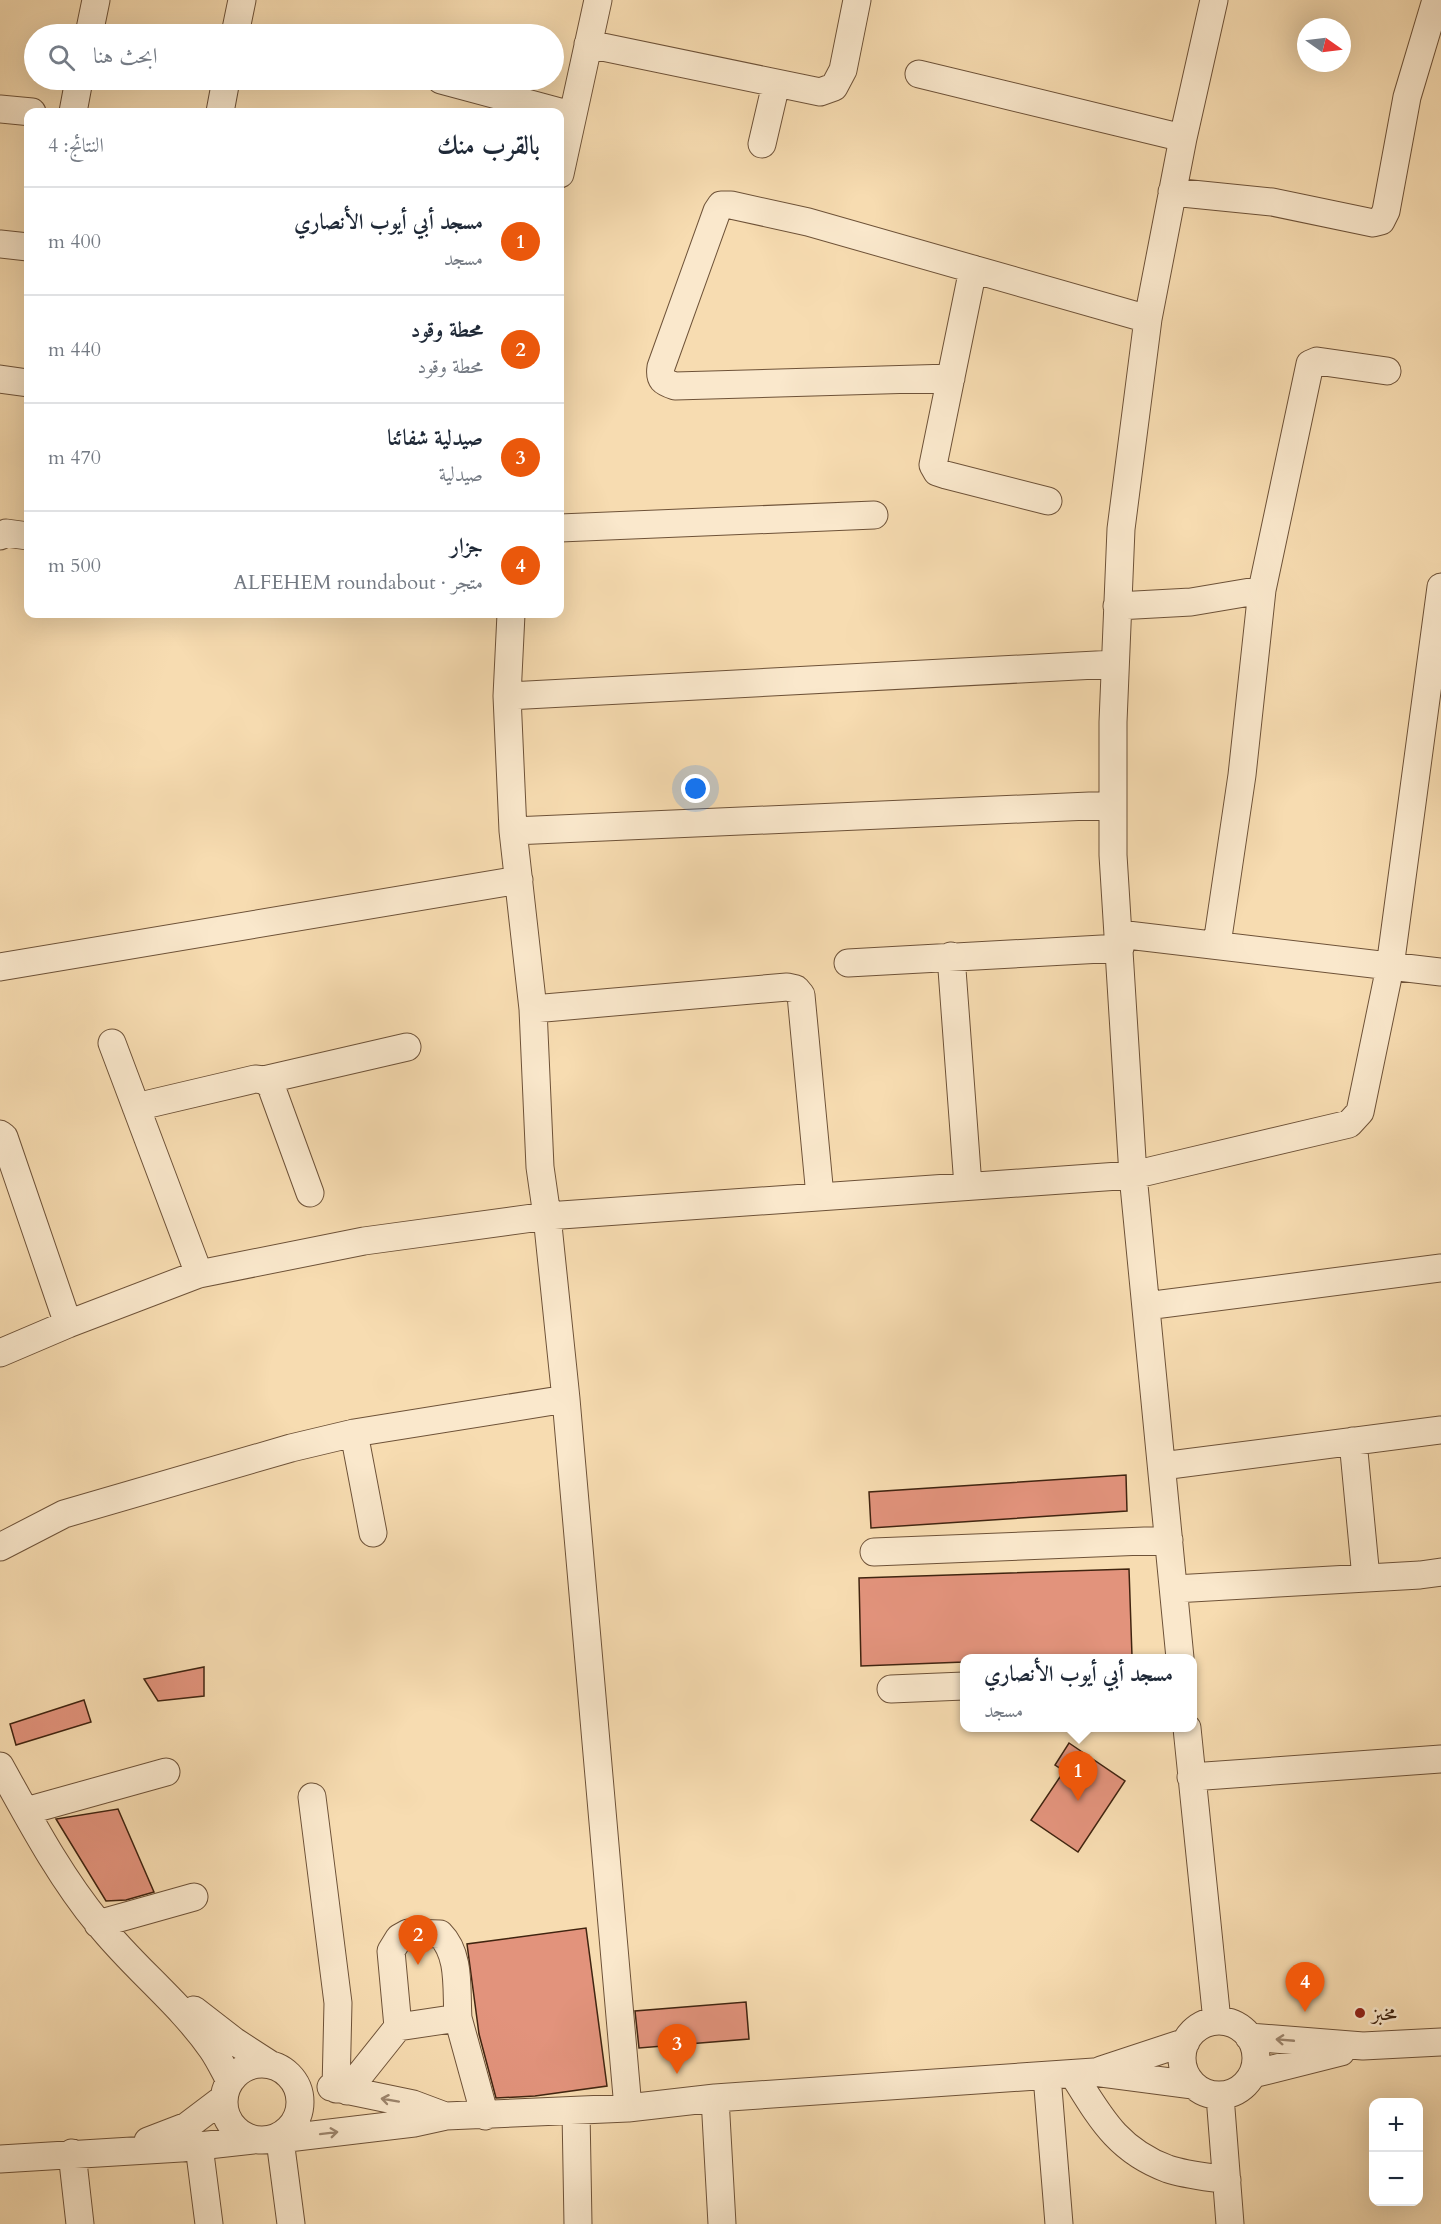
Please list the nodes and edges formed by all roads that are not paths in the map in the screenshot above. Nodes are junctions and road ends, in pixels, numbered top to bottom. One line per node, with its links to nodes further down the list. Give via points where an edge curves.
1 (96, 0): 7 (street)
2 (242, 0): 8 (street)
3 (598, 0): 9 (street)
4 (857, 0): 11 (street, via 843,70 834,87 820,92)
5 (1214, 0): 22 (street)
6 (1436, 0): 25 (street, via 1407,97 1386,211 1381,220 1373,223 1272,202)
7 (91, 24)
8 (237, 24)
9 (588, 44): 11 (street); 21 (street)
10 (919, 74): 22 (street)
11 (776, 84): 23 (street)
12 (78, 90): 15 (street)
13 (224, 90): 16 (street)
14 (478, 90): 17 (street)
15 (74, 108)
16 (221, 108)
17 (545, 108)
18 (0, 110): 19 (street)
19 (24, 112)
20 (564, 113): 21 (street)
21 (571, 115): 24 (street)
22 (1183, 138): 25 (street)
23 (762, 144)
24 (564, 153)
25 (1172, 192): 29 (street)
26 (0, 244): 27 (street)
27 (24, 247)
28 (973, 269): 29 (street); 31 (street); 31 (street, via 808,222 721,205 659,376 675,386)
29 (1148, 319): 41 (street, via 1120,529)
30 (1387, 371): 39 (street, via 1317,361 1310,364)
31 (951, 378): 34 (street, via 933,465 937,472)
32 (0, 379): 33 (street)
33 (24, 382)
34 (1048, 501)
35 (874, 515): 36 (street)
36 (564, 528)
37 (24, 535): 38 (street)
38 (0, 536)
39 (1262, 590): 41 (street, via 1191,602); 50 (street, via 1242,775)
40 (1441, 592): 45 (street)
41 (1117, 606): 43 (street)
42 (511, 618): 44 (street)
43 (1115, 664): 44 (street); 46 (street)
44 (507, 696): 47 (street)
45 (1430, 759): 54 (street)
46 (1112, 805): 47 (street); 49 (street)
47 (513, 831): 48 (street)
48 (519, 880): 53 (street); 56 (street)
49 (1119, 941): 50 (street); 51 (street); 62 (street)
50 (1217, 944): 54 (street)
51 (951, 956): 52 (street); 63 (street)
52 (848, 963)
53 (0, 967)
54 (1390, 967): 55 (street); 62 (street, via 1360,1112 1349,1124)
55 (1441, 972)
56 (533, 1009): 65 (street, via 796,989 801,995); 66 (street, via 540,1167)
57 (112, 1043): 60 (street)
58 (407, 1047): 59 (street)
59 (264, 1080): 60 (street); 64 (street, via 271,1086)
60 (136, 1107): 68 (street)
61 (0, 1134): 70 (street)
62 (1133, 1175): 63 (street); 69 (street)
63 (968, 1185): 65 (street)
64 (310, 1193)
65 (820, 1196): 66 (street)
66 (547, 1216): 68 (street, via 364,1241); 72 (street)
67 (1441, 1268): 69 (street)
68 (199, 1274): 70 (street)
69 (1146, 1306): 76 (street)
70 (68, 1324): 71 (street)
71 (0, 1353)
72 (566, 1399): 74 (street); 112 (street)
73 (1441, 1430): 75 (street)
74 (354, 1433): 77 (street); 79 (street, via 64,1514)
75 (1353, 1441): 76 (street); 82 (street)
76 (1162, 1466): 78 (street)
77 (373, 1533)
78 (1169, 1540): 80 (street); 83 (street)
79 (0, 1546)
80 (874, 1552)
81 (1441, 1572): 82 (street)
82 (1366, 1578): 83 (street)
83 (1174, 1588): 84 (street)
84 (1180, 1654)
85 (960, 1686): 86 (street)
86 (891, 1689)
87 (1187, 1732): 91 (street)
88 (1441, 1759): 91 (street)
89 (0, 1766): 93 (street)
90 (166, 1772): 93 (street)
91 (1191, 1777): 98 (street)
92 (312, 1797): 109 (street, via 338,2003)
93 (26, 1811): 95 (street)
94 (194, 1897): 95 (street)
95 (98, 1924): 96 (street)
96 (158, 1986): 104 (street); 108 (street, via 213,2049)
97 (458, 2018): 99 (street); 99 (street, via 454,1955 449,1943 440,1934 408,1933 399,1938 392,1951); 115 (street)
98 (1217, 2021): 100 (street, via 1240,2028); 101 (street, via 1205,2024)
99 (398, 2027): 109 (street)
100 (1249, 2037): 103 (street, one-way to 100); 106 (street, via 1256,2059)
101 (1186, 2042): 105 (street); 107 (street, via 1182,2064)
102 (1441, 2042): 103 (street)
103 (1363, 2046): 106 (street)
104 (279, 2069): 108 (street, via 262,2064 244,2068); 109 (street); 116 (street, via 297,2086 300,2111 292,2126)
105 (1071, 2074): 107 (street); 111 (street); 121 (street, via 1113,2135 1136,2154 1169,2169); 127 (street)
106 (1253, 2074): 110 (street, via 1245,2085)
107 (1193, 2085): 110 (street, via 1207,2094)
108 (227, 2089): 116 (street, via 224,2107 236,2132); 118 (street, via 188,2126)
109 (341, 2090): 114 (street, one-way to 109, via 413,2104)
110 (1220, 2096): 121 (street)
111 (715, 2098): 112 (street); 126 (street)
112 (628, 2108): 113 (street)
113 (576, 2111): 115 (street); 125 (street)
114 (446, 2116): 115 (street); 116 (street, one-way to 114)
115 (484, 2116)
116 (268, 2140): 117 (street); 124 (street)
117 (200, 2146): 118 (street); 123 (street)
118 (115, 2151): 119 (street)
119 (72, 2153): 120 (street); 122 (street)
120 (0, 2158)
121 (1227, 2180): 128 (street)
122 (80, 2224)
123 (209, 2224)
124 (291, 2224)
125 (578, 2224)
126 (722, 2224)
127 (1059, 2224)
128 (1230, 2224)

